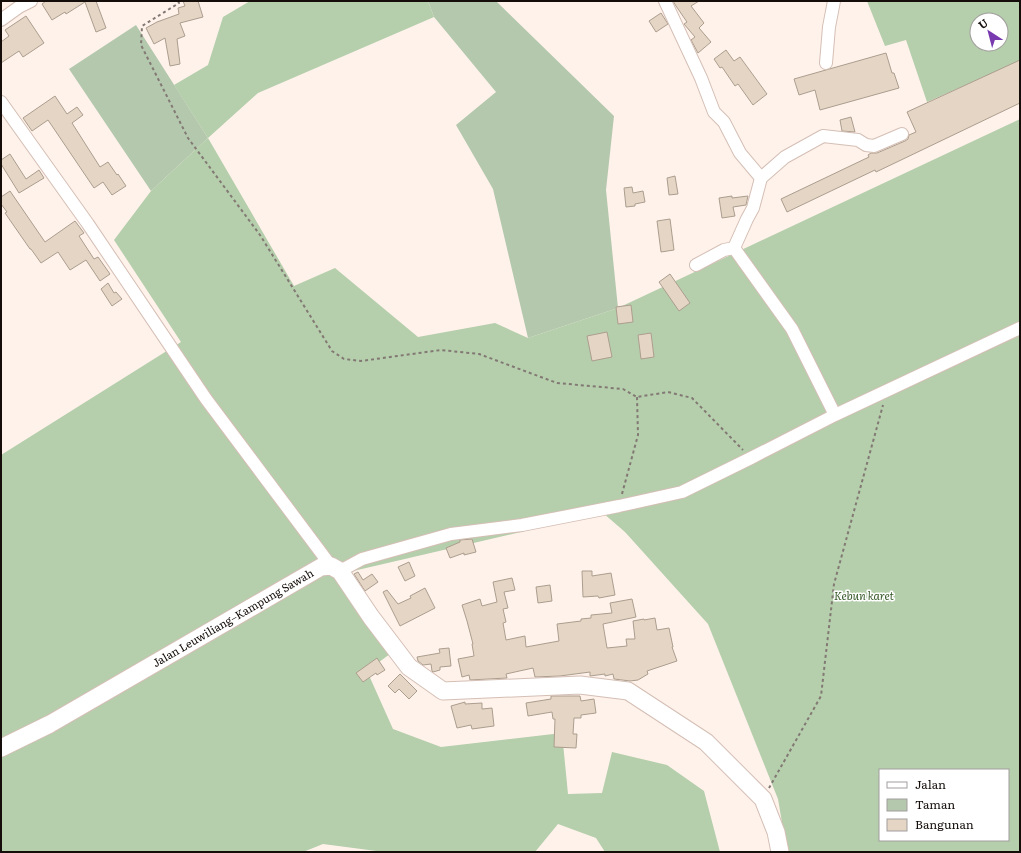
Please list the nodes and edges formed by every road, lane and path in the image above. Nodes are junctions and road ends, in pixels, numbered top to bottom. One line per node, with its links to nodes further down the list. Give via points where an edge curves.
1 (31, 1): 5 (street)
2 (178, 1): 14 (path, via 142,26 141,46 188,138 260,235 332,351 344,359 362,361 441,350 479,354 557,383 622,388)
3 (665, 1): 9 (street, via 714,112 724,122 740,153)
4 (834, 1): 6 (street)
5 (1, 20)
6 (826, 63)
7 (1, 102): 18 (street, via 88,224 206,399)
8 (902, 134): 9 (street, via 874,146 858,140 823,136 785,157)
9 (761, 178): 10 (street, via 754,208 746,219)
10 (734, 248): 11 (street, via 724,250); 15 (street, via 792,329)
11 (696, 264)
12 (1020, 328): 13 (street)
13 (887, 390): 15 (street); 20 (path, via 834,584 821,696)
14 (637, 396): 16 (path, via 668,392 692,398); 17 (path, via 638,435)
15 (834, 414): 16 (street)
16 (751, 458): 17 (street, via 682,492)
17 (619, 506): 18 (street, via 451,534)
18 (335, 568): 19 (main road, Jalan Leuwiliang–Kampung Sawah, via 320,567 50,724); 20 (main road, via 408,667 443,691 580,685 628,691 706,742)
19 (1, 748)
20 (763, 799): 21 (main road, via 776,832)
21 (780, 852)

